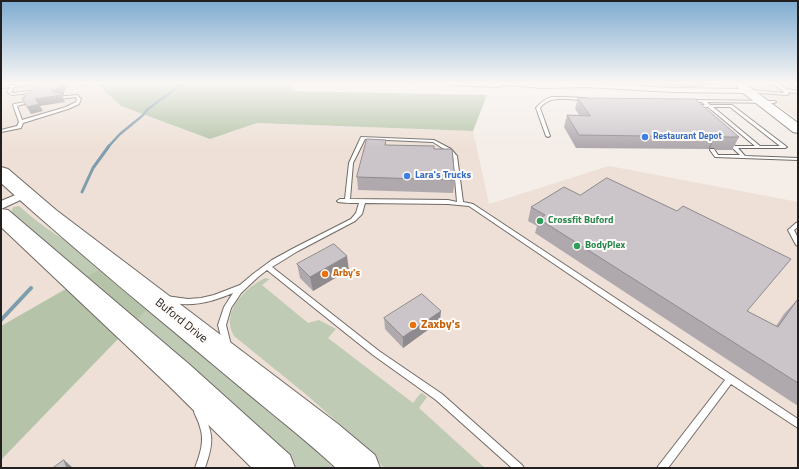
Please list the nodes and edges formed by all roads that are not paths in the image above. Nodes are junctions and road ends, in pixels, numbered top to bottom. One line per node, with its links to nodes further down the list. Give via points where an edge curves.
1 (19, 105): 9 (lane, via 15,106)
2 (74, 105): 9 (lane)
3 (539, 105): 12 (lane, via 538,108)
4 (770, 105): 10 (main road)
5 (778, 105): 8 (main road)
6 (709, 106): 7 (lane, via 690,106); 15 (lane); 15 (lane, via 731,106 785,147)
7 (695, 111)
8 (798, 118)
9 (21, 122): 11 (lane, via 19,127)
10 (798, 129)
11 (1, 131)
12 (548, 136)
13 (723, 137): 14 (lane)
14 (734, 147): 15 (lane); 17 (lane)
15 (759, 147)
16 (712, 150): 17 (lane, via 717,156)
17 (744, 157): 18 (lane)
18 (798, 159)
19 (1, 173): 20 (highway, Buford Drive)
20 (13, 200): 28 (highway, Buford Drive, via 49,215)
21 (362, 202): 22 (lane); 22 (lane, via 344,201 351,163 363,138 434,141 449,150 454,156); 26 (lane, via 359,214 354,220)
22 (460, 204): 31 (lane, via 471,205)
23 (1, 215): 30 (highway)
24 (798, 224): 25 (lane, via 791,230)
25 (798, 244)
26 (267, 267): 27 (lane); 36 (lane, via 376,353 439,397)
27 (240, 288): 28 (lane, via 217,297 188,302); 29 (lane, via 225,313 222,326)
28 (153, 298): 29 (highway, Buford Drive)
29 (232, 362): 35 (highway, Buford Drive, via 309,421)
30 (179, 375): 33 (lane, via 206,426 208,446); 34 (highway)
31 (730, 379): 32 (lane); 37 (lane)
32 (798, 424)
33 (200, 468)
34 (277, 468)
35 (362, 468)
36 (519, 468)
37 (662, 468)

